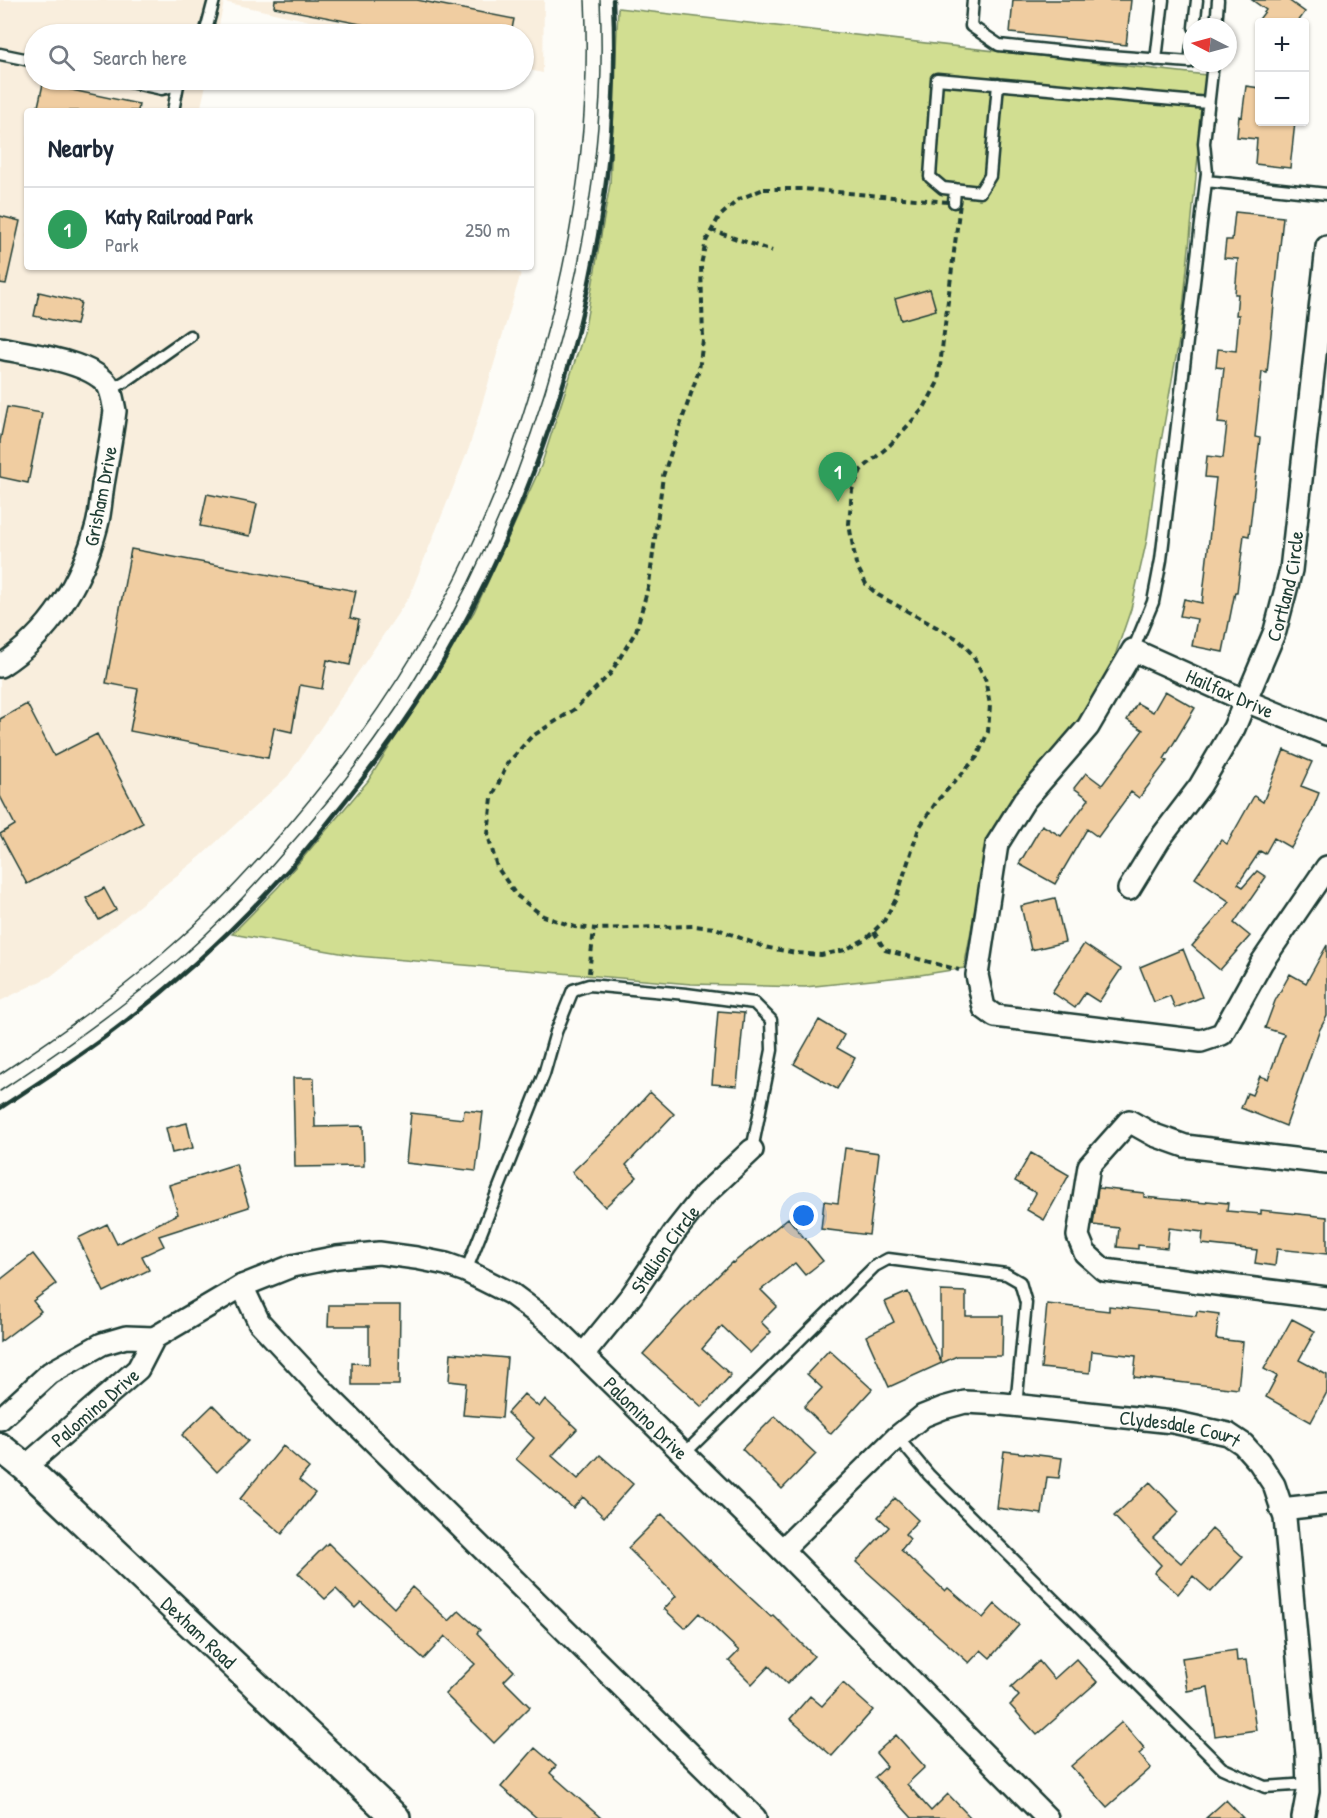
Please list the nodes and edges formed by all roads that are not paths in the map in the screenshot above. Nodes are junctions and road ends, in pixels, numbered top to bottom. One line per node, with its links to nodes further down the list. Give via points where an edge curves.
1 (214, 0): 8 (lane)
2 (973, 0): 11 (lane, via 971,26 999,45)
3 (1163, 0): 11 (lane)
4 (1197, 0): 6 (lane)
5 (1218, 0): 7 (lane)
6 (1195, 18)
7 (1217, 18)
8 (208, 24)
9 (0, 54): 10 (lane)
10 (24, 59)
11 (1156, 60): 12 (lane)
12 (1183, 62)
13 (1212, 72): 16 (lane)
14 (998, 84): 16 (lane); 19 (lane, via 990,176 980,192); 19 (lane, via 937,79 930,177 943,188)
15 (178, 90): 17 (lane)
16 (1208, 103): 18 (lane)
17 (175, 108)
18 (1206, 181): 20 (lane); 26 (lane, via 1161,560 1153,602)
19 (955, 189): 21 (lane)
20 (1327, 194)
21 (954, 202)
22 (1327, 247): 28 (street, Cortland Circle, via 1291,570 1275,631)
23 (190, 336): 25 (lane)
24 (0, 348): 25 (street, via 67,362 94,372)
25 (110, 390): 27 (street, Grisham Drive, via 115,411 98,522 77,582 44,628)
26 (1133, 650): 28 (street, Hailfax Drive); 30 (street, via 1088,727 1024,801 997,844 977,975 984,1008 994,1016 1202,1041 1222,1034 1262,962)
27 (0, 666)
28 (1246, 701): 29 (street, Hailfax Drive); 31 (street, Cortland Circle, via 1200,786 1159,840)
29 (1327, 734)
30 (1327, 867)
31 (1129, 889)
32 (752, 1150): 34 (lane, via 772,1050 771,1020 754,1003 588,985 573,990); 38 (street, Stallion Circle, via 704,1195)
33 (1327, 1161): 36 (street, via 1185,1146 1129,1121 1089,1166 1078,1236 1085,1253 1104,1270)
34 (466, 1271): 35 (street, Palomino Drive, via 379,1253 292,1266); 38 (street, Palomino Drive, via 510,1293 549,1322)
35 (242, 1286): 37 (street, Palomino Drive); 50 (street, via 259,1322 326,1394)
36 (1327, 1298)
37 (154, 1338): 40 (street, Palomino Drive, via 126,1337 102,1344 50,1373); 44 (street, Palomino Drive, via 138,1369)
38 (583, 1355): 43 (street, Palomino Drive)
39 (1016, 1406): 41 (street, Clydesdale Court, via 966,1402 923,1416); 43 (lane, via 1026,1303 1020,1282 1006,1274 888,1259 867,1274); 46 (street, Clydesdale Court, via 1173,1422 1228,1434 1259,1462 1274,1485)
40 (0, 1419)
41 (897, 1437): 47 (street, Clydesdale Court); 48 (lane, via 929,1475 1222,1768 1265,1788)
42 (0, 1447): 44 (street, Dexham Road)
43 (684, 1454): 47 (street, Palomino Drive)
44 (25, 1467): 49 (street, Dexham Road)
45 (1327, 1504): 46 (street)
46 (1281, 1509): 48 (street, Clydesdale Court, via 1285,1518)
47 (782, 1550): 51 (street, Palomino Drive)
48 (1308, 1784): 52 (street, Clydesdale Court)
49 (396, 1818)
50 (755, 1818)
51 (1047, 1818)
52 (1303, 1818)

